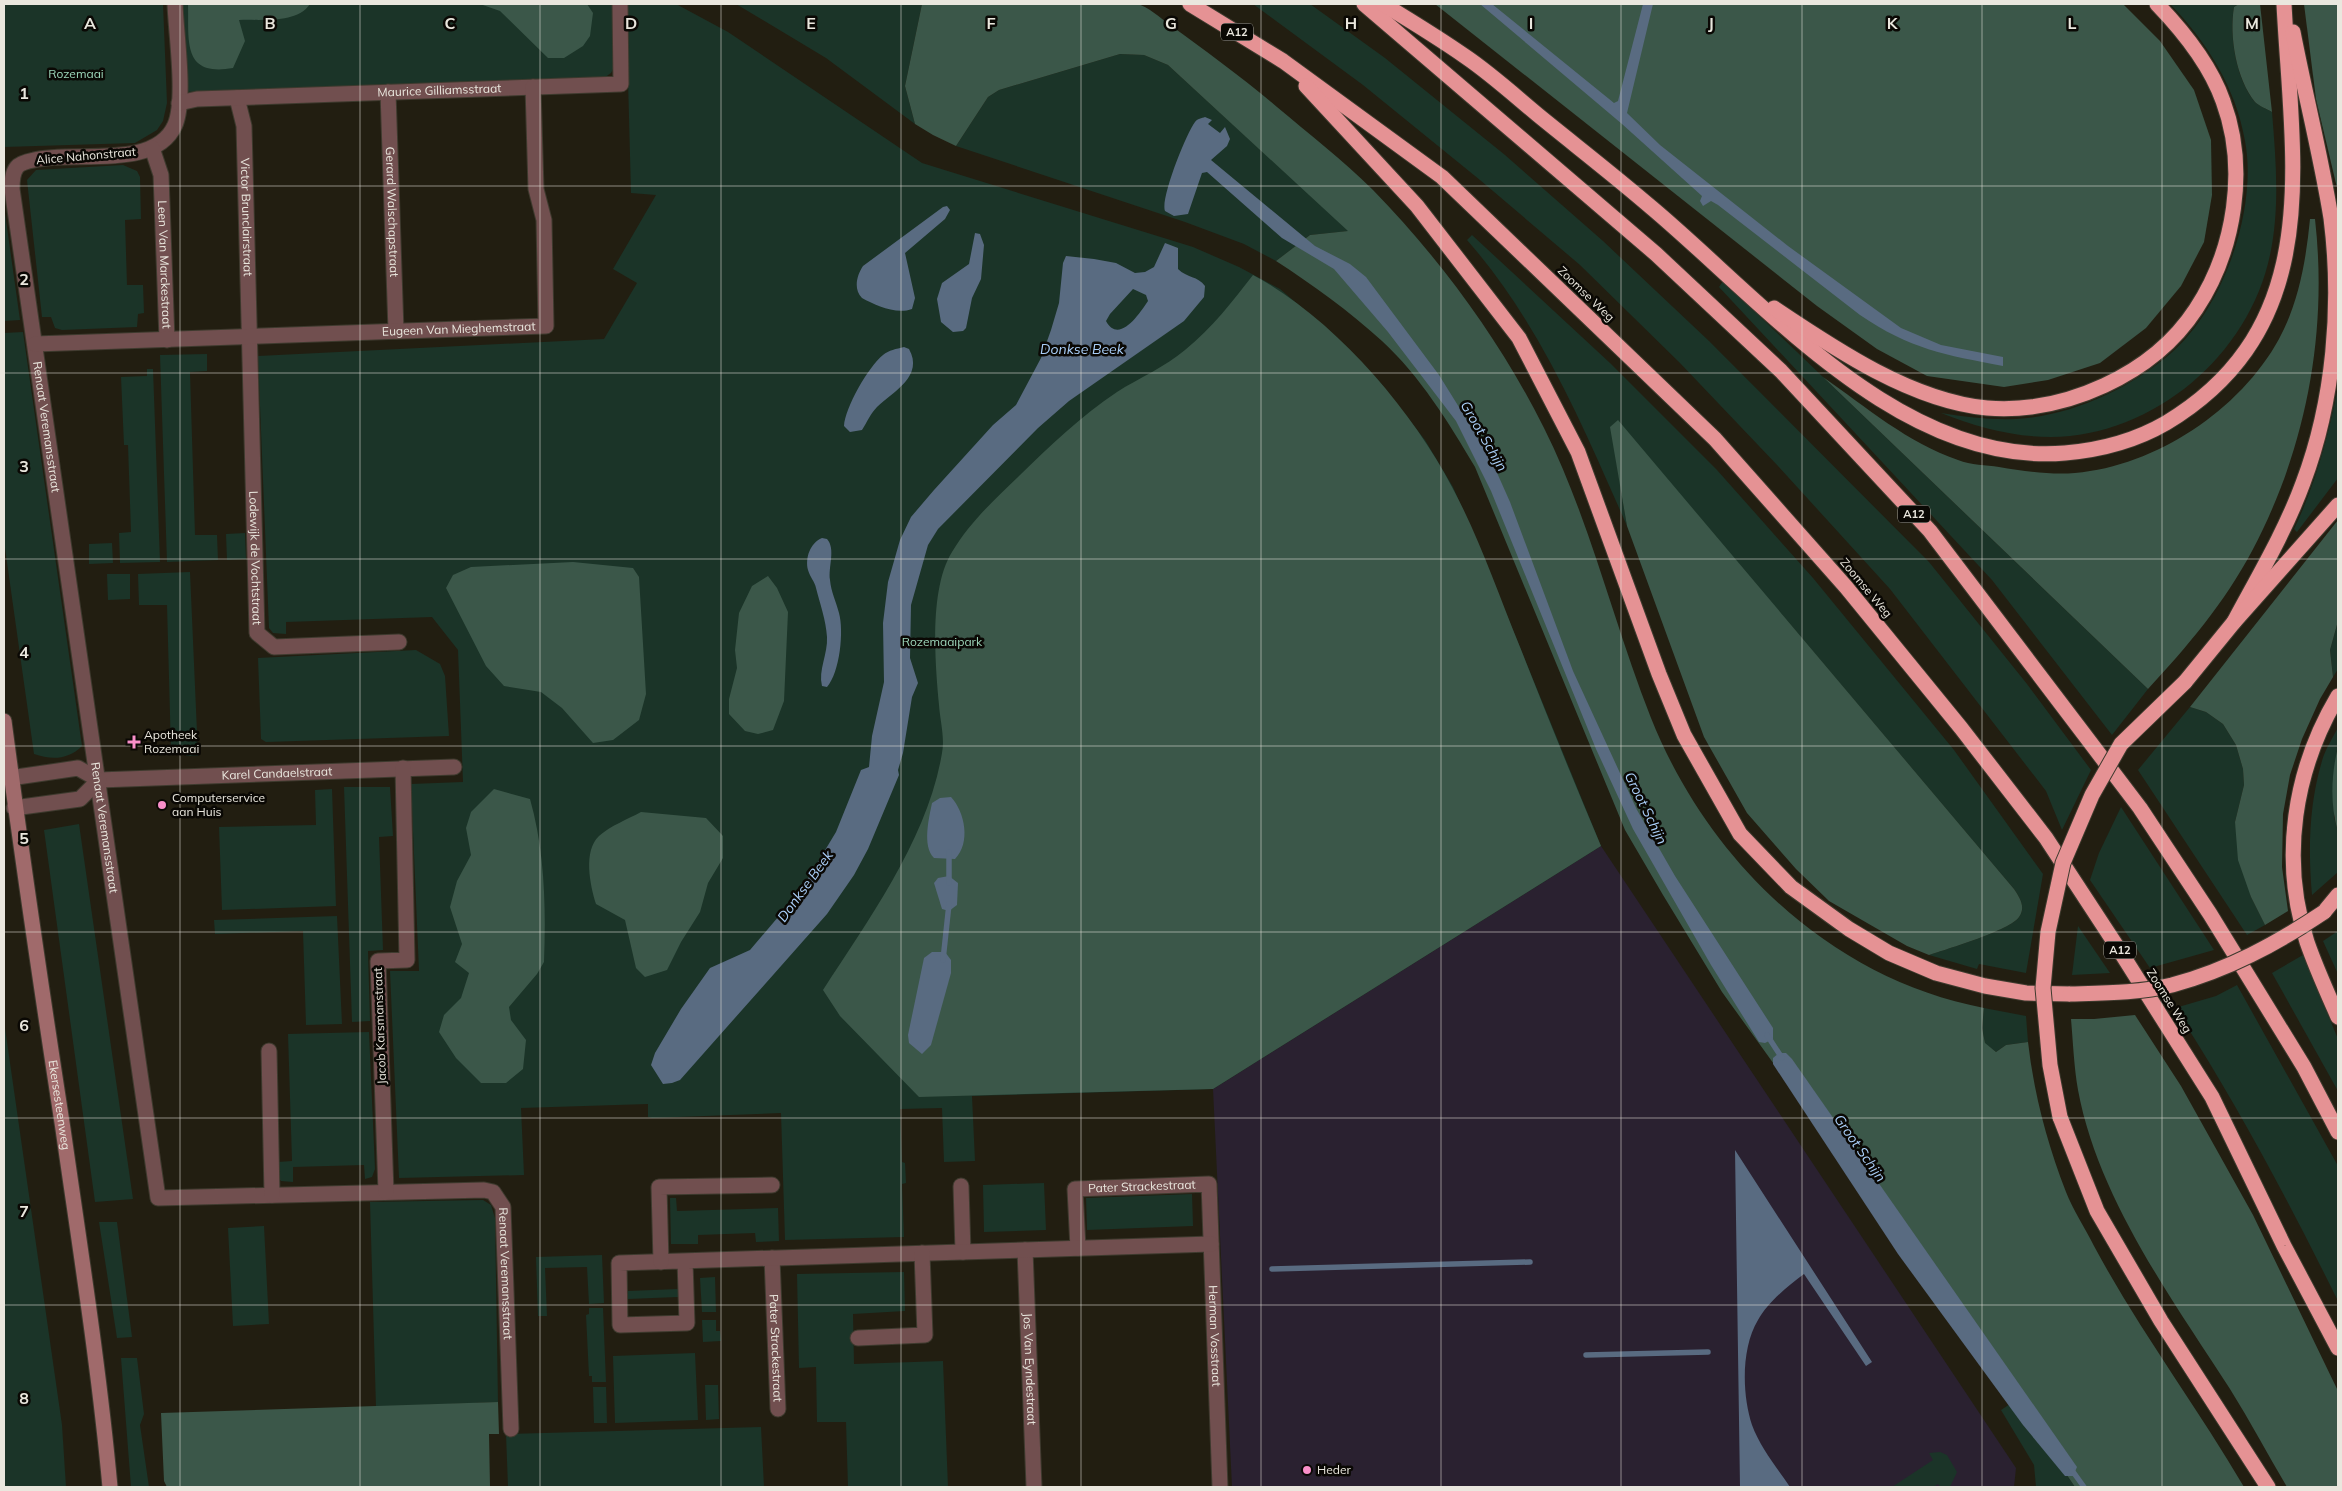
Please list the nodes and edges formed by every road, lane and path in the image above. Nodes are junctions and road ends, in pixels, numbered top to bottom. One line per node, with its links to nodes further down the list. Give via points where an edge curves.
1 (175, 4): 12 (street, Alice Nahonstraat)
2 (620, 4): 9 (street, Maurice Gilliamsstraat, via 622,84)
3 (1190, 4): 8 (highway, Zoomse Weg / A12)
4 (1364, 4): 34 (highway, A12, via 1670,267 1781,371 1930,531 2140,808 2304,1067)
5 (1383, 4): 14 (highway, via 1468,58 1655,210)
6 (2157, 4): 14 (highway, via 2173,20 2216,83 2233,137 2236,190 2223,251 2196,310 2164,344 2127,373 2078,397 2045,405 1987,408 1958,403 1911,388 1825,342)
7 (2286, 4): 14 (highway, via 2293,201 2282,276 2262,326 2230,371 2187,410 2159,427 2105,448 2055,454 2017,452 1945,434 1919,423 1875,396 1794,336); 20 (highway, via 2331,220 2335,325 2325,403 2304,483)
8 (1283, 61): 31 (highway, bridge, via 1417,206 1519,338 1578,452 1684,735 1740,834 1791,887 1889,953 1936,973 2026,993 2128,992 2162,986 2217,971 2260,952); 49 (highway, Zoomse Weg / A12, via 1442,176 1714,439 1852,594 2046,838 2118,948 2212,1097)
9 (532, 87): 10 (street, Maurice Gilliamsstraat); 15 (street, Eugeen Van Mieghemstraat, via 536,190 544,220 546,326)
10 (388, 92): 11 (street, Maurice Gilliamsstraat); 15 (street, Gerard Walschapstraat)
11 (237, 98): 12 (street, Maurice Gilliamsstraat); 16 (street, Victor Brunclairstraat, via 244,126)
12 (179, 103): 13 (street, Alice Nahonstraat, via 174,125 166,137)
13 (152, 148): 17 (street, Leen Van Marckestraat, via 161,175); 18 (street, Alice Nahonstraat, via 130,154 42,158 17,167 12,189)
14 (1723, 274)
15 (396, 331): 16 (street, Eugeen Van Mieghemstraat)
16 (251, 337): 17 (street, Eugeen Van Mieghemstraat); 21 (street, Lodewijk de Vochtstraat, via 248,358 257,633 274,647)
17 (167, 340): 18 (street, Leen Van Marckestraat)
18 (35, 344): 27 (street, Renaat Veremansstraat)
19 (2338, 505): 20 (highway)
20 (2234, 622): 55 (highway, bridge, via 2185,682 2121,744 2092,795 2064,863 2048,932 2043,988 2050,1065 2060,1117 2097,1211 2161,1321)
21 (399, 642)
22 (2338, 696): 32 (highway, via 2321,725 2304,770 2294,825 2294,858 2296,894 2307,941)
23 (4, 721): 26 (main road, Ekersesteenweg)
24 (454, 767): 25 (street, Karel Candaelstraat)
25 (403, 768): 27 (street, Karel Candaelstraat); 38 (street, Jacob Karsmanstraat, via 407,960 378,961)
26 (10, 778): 27 (street, via 78,768); 28 (main road, Ekersesteenweg)
27 (99, 780): 28 (street, via 80,799); 39 (street, Renaat Veremansstraat, via 158,1198)
28 (14, 808): 52 (main road, Ekersesteenweg, via 76,1215)
29 (2338, 895): 31 (highway)
30 (2338, 900): 31 (highway)
31 (2324, 912)
32 (2338, 1017)
33 (269, 1051): 39 (street)
34 (2338, 1132)
35 (1209, 1184): 40 (street, Herman Vosstraat); 41 (street, Pater Strackestraat, via 1075,1189)
36 (772, 1185): 47 (street, via 659,1187)
37 (960, 1186): 43 (street)
38 (386, 1192): 39 (street, Renaat Veremansstraat); 51 (street, Renaat Veremansstraat, via 484,1190 500,1198 503,1207)
39 (272, 1195)
40 (1211, 1244): 41 (street); 54 (street, Herman Vosstraat)
41 (1078, 1248): 42 (street)
42 (1025, 1250): 43 (street); 53 (street, Jos Van Eyndestraat)
43 (963, 1252): 44 (street)
44 (922, 1253): 45 (street); 48 (street, via 926,1335)
45 (772, 1258): 46 (street); 50 (street, Pater Strackestraat)
46 (685, 1261): 47 (street); 47 (street, via 687,1324 620,1325 619,1263)
47 (660, 1262)
48 (858, 1338)
49 (2338, 1348)
50 (778, 1409)
51 (511, 1429)
52 (110, 1487)
53 (1034, 1487)
54 (1220, 1487)
55 (2268, 1487)

